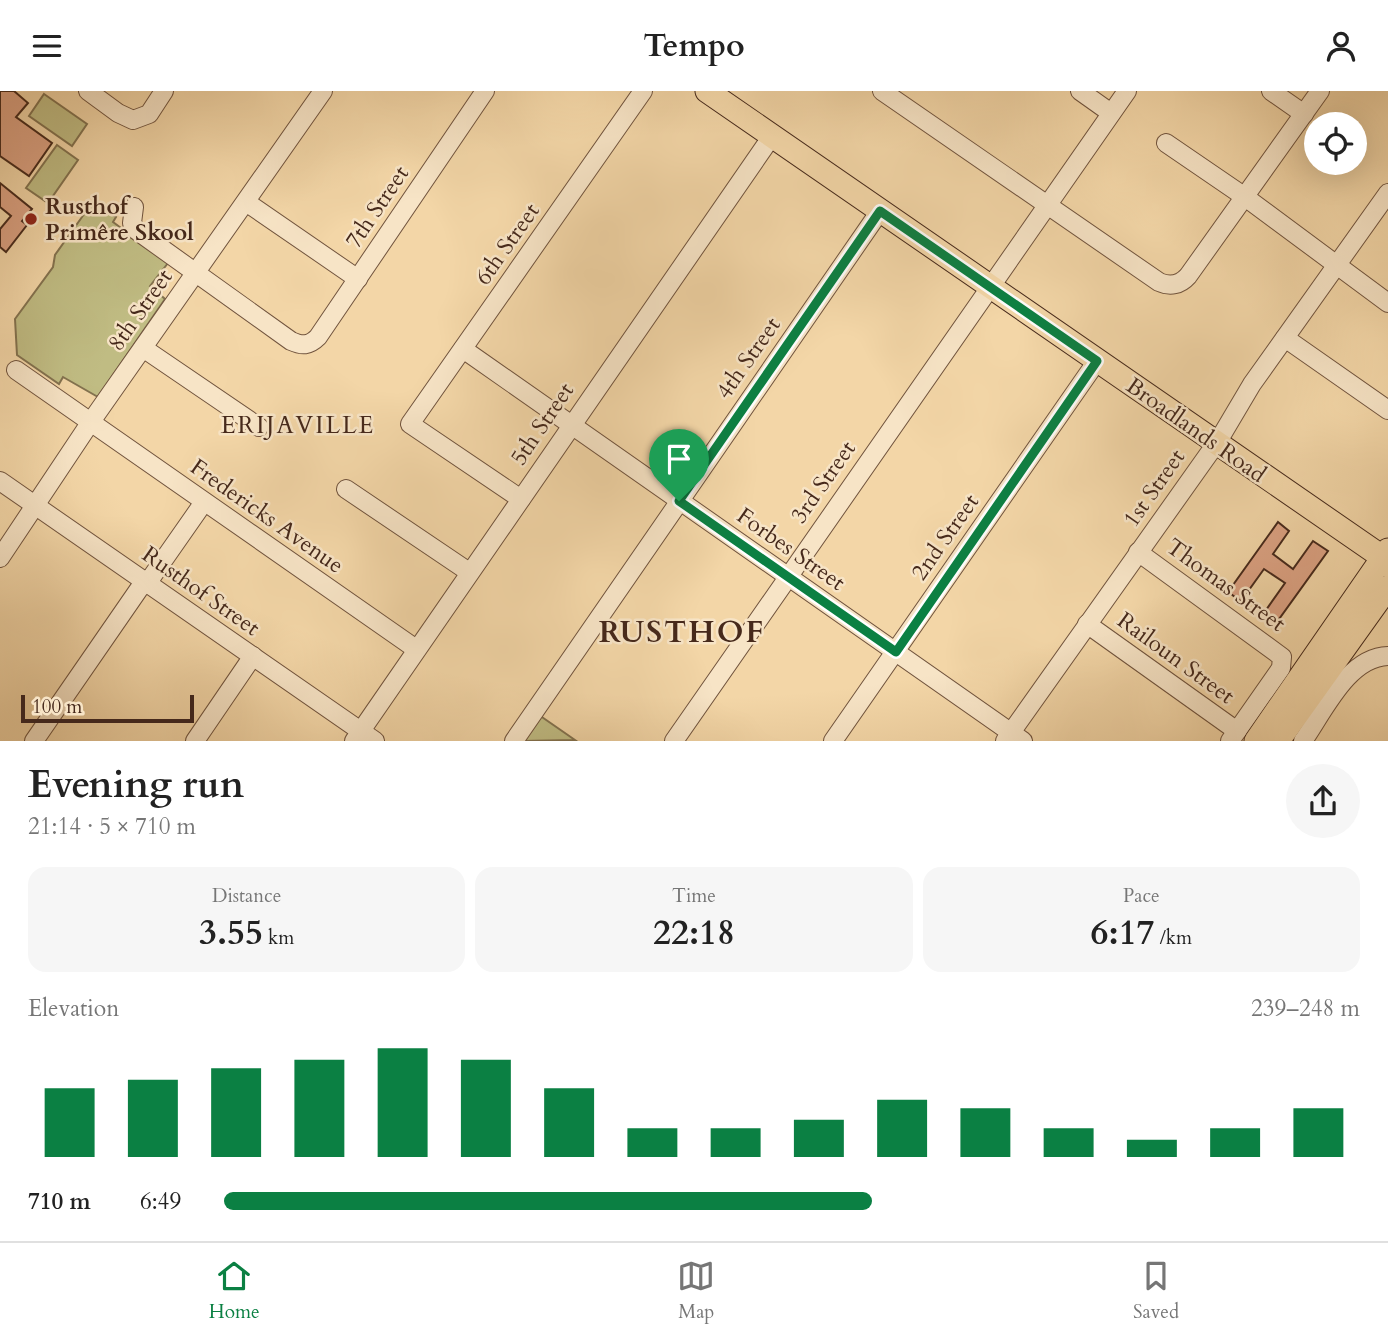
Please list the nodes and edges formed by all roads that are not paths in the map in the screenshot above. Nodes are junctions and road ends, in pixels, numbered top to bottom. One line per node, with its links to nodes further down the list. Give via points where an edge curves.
1 (88, 91): 2 (street, via 118,113 138,120 149,114)
2 (164, 91)
3 (323, 91): 19 (street, 8th Street)
4 (485, 91): 25 (street, 7th Street)
5 (643, 91): 30 (street, 6th Street)
6 (707, 91): 15 (main road, Broadlands Road)
7 (882, 91): 20 (street)
8 (1080, 91): 13 (street)
9 (1126, 91): 13 (street, 3rd Street)
10 (1271, 91): 14 (street)
11 (1320, 91): 12 (street)
12 (1305, 112)
13 (1111, 113): 20 (street, 3rd Street)
14 (1304, 114): 18 (street)
15 (772, 136): 22 (main road, Broadlands Road); 35 (street, 5th Street)
16 (1166, 143): 18 (street)
17 (1388, 193): 23 (street, 1st Street)
18 (1245, 197): 20 (street, via 1188,276 1173,285 1159,282); 23 (street)
19 (246, 202): 24 (street, 8th Street); 25 (street)
20 (1047, 205): 26 (street, 3rd Street)
21 (134, 207): 24 (street, via 136,230)
22 (880, 211): 26 (main road, Broadlands Road); 41 (street, 4th Street)
23 (1337, 265): 27 (street); 28 (street, 1st Street)
24 (195, 273): 25 (street, 7th Street, via 291,341 306,345 318,337); 29 (street, 8th Street)
25 (358, 279)
26 (990, 287): 31 (main road, Broadlands Road); 48 (street, 3rd Street)
27 (1388, 303)
28 (1285, 338): 33 (street); 37 (street, 1st Street)
29 (144, 348): 34 (street, 8th Street); 36 (street)
30 (463, 349): 35 (street, Forbes Street); 40 (street, 6th Street, via 410,424)
31 (1097, 361): 37 (main road, Broadlands Road); 53 (street, 2nd Street)
32 (16, 369): 34 (street, Fredericks Avenue)
33 (1388, 410)
34 (90, 423): 42 (street, Fredericks Avenue); 43 (street, 8th Street)
35 (571, 425): 40 (street, 5th Street); 41 (street, Forbes Street)
36 (259, 427)
37 (1216, 443): 44 (street, 1st Street); 45 (main road, Broadlands Road)
38 (0, 481): 43 (street, Rusthof Street)
39 (346, 489): 47 (street)
40 (521, 499): 47 (street, 5th Street)
41 (679, 501): 48 (street, Forbes Street); 61 (street, 4th Street)
42 (204, 502): 49 (street); 52 (street, Fredericks Avenue)
43 (36, 506): 46 (street, 8th Street); 49 (street, Rusthof Street)
44 (1138, 552): 51 (street, 1st Street); 57 (street, Thomas Street, via 1283,660)
45 (1384, 555): 57 (main road)
46 (0, 558)
47 (469, 572): 52 (street, 5th Street)
48 (787, 577): 53 (street, Forbes Street); 62 (street, 3rd Street)
49 (146, 582): 54 (street, Rusthof Street); 59 (street)
50 (1388, 587): 64 (main road)
51 (1087, 624): 57 (street, Railoun Street); 58 (street, 1st Street)
52 (416, 649): 56 (street, 5th Street)
53 (896, 652): 58 (street, Forbes Street); 63 (street, 2nd Street)
54 (253, 656): 56 (street, Rusthof Street); 60 (street)
55 (1388, 656): 65 (street, via 1372,658 1352,671)
56 (363, 737)
57 (1241, 737)
58 (1013, 738)
59 (34, 740)
60 (195, 740)
61 (514, 740)
62 (674, 740)
63 (833, 740)
64 (1278, 740)
65 (1303, 740)

